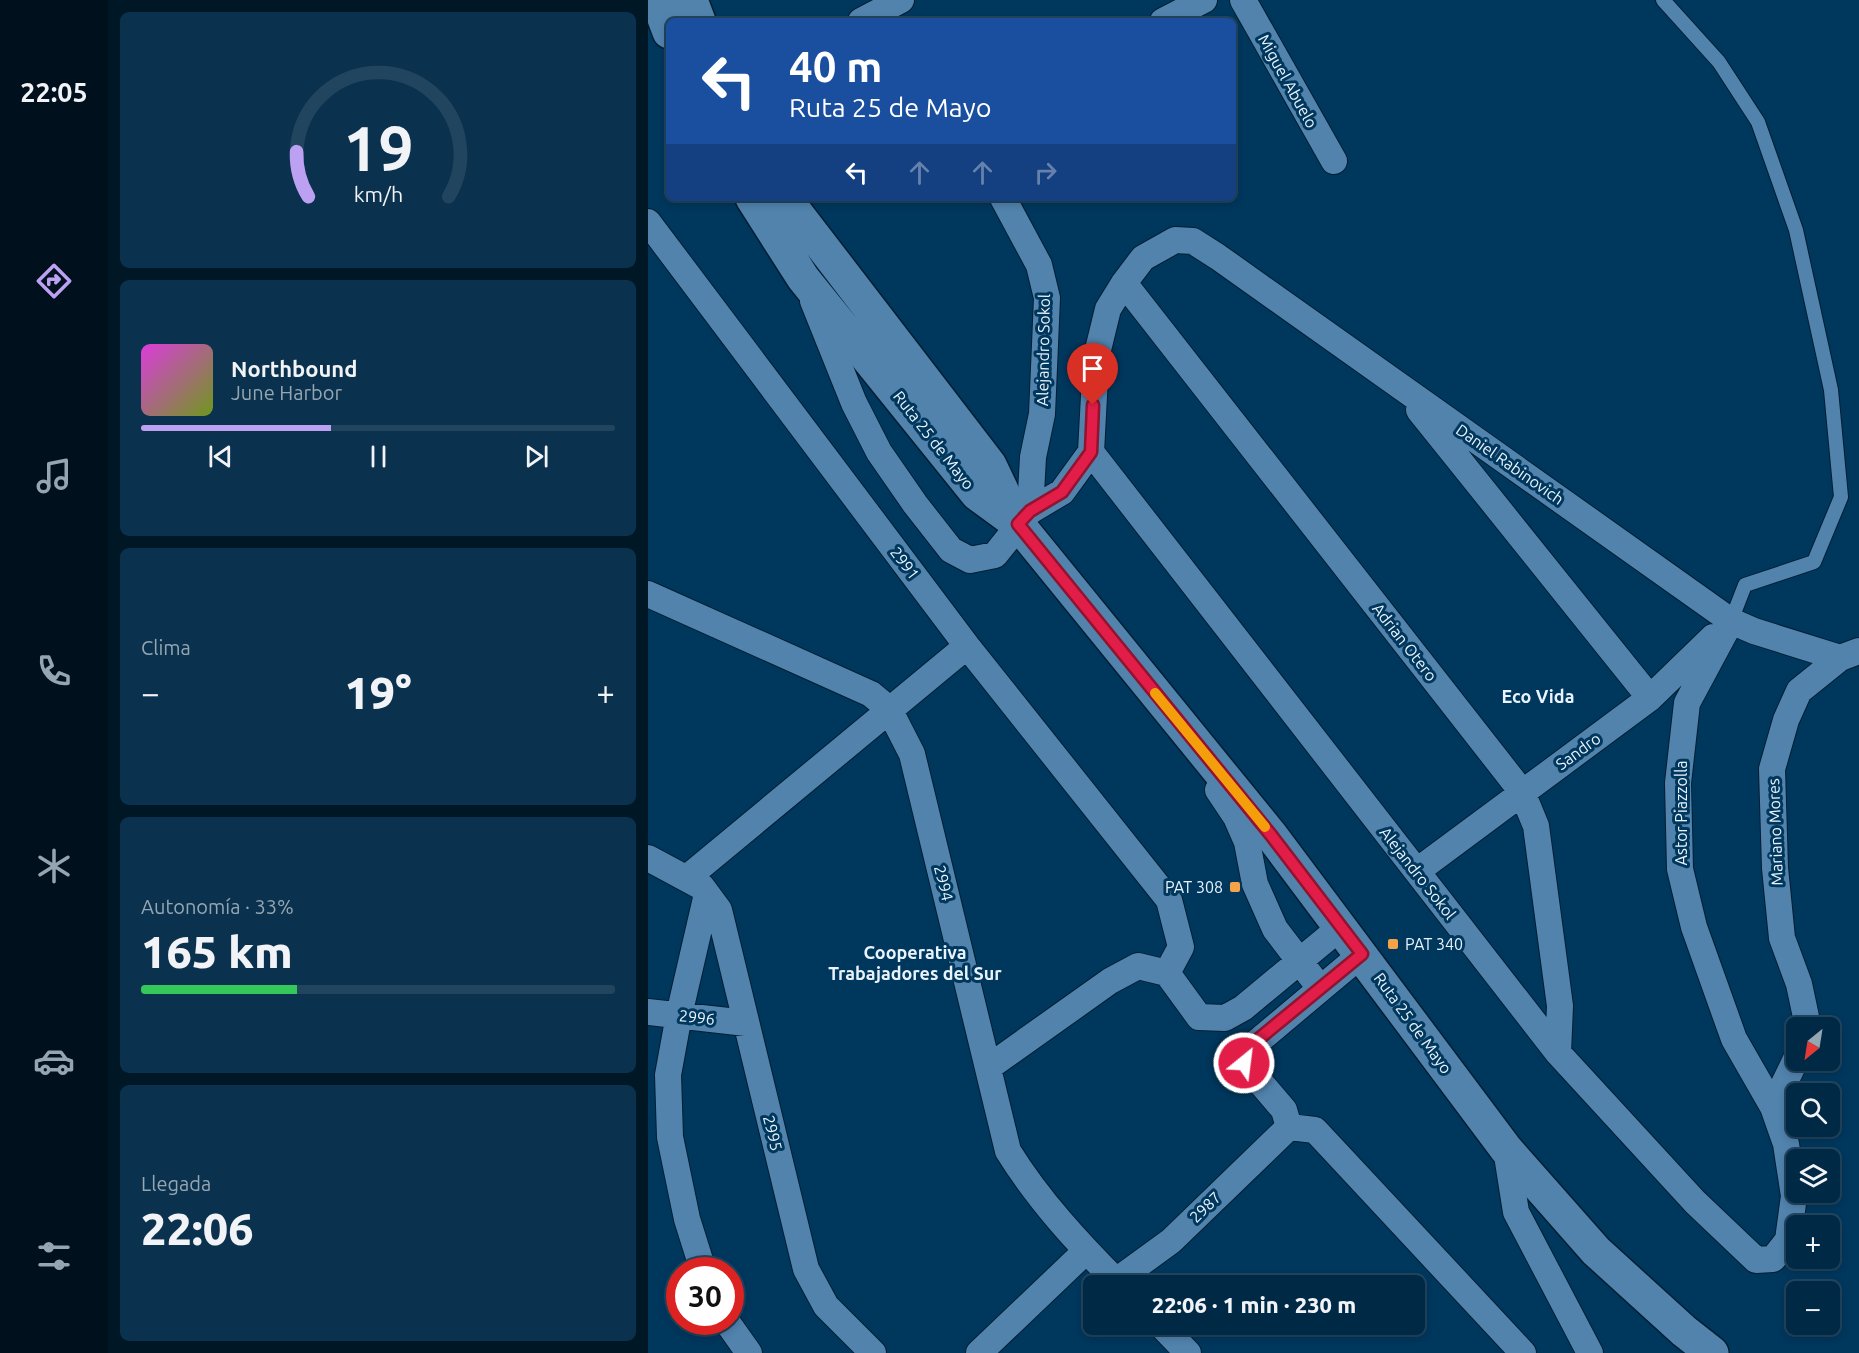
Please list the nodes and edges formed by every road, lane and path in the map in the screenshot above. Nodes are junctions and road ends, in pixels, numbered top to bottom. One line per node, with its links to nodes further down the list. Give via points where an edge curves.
1 (657, 0): 10 (main road)
2 (691, 0): 7 (main road)
3 (901, 0): 8 (street)
4 (1204, 0): 9 (street)
5 (1243, 0): 11 (street, Miguel Abuelo)
6 (1663, 0): 22 (lane, via 1719,62 1758,122 1796,230 1831,390 1840,496 1814,562 1745,585)
7 (698, 18)
8 (867, 18)
9 (1169, 18)
10 (666, 24)
11 (1334, 161)
12 (754, 201): 16 (main road, Ruta 25 de Mayo)
13 (787, 201): 20 (main road, via 990,465)
14 (1005, 201): 20 (street, Alejandro Sokol, via 1039,265 1047,298 1042,414)
15 (648, 222): 23 (street, 2991)
16 (804, 278): 20 (main road, Ruta 25 de Mayo, via 977,494); 20 (street, via 854,403 879,452 951,550 970,560 995,555)
17 (1124, 284): 18 (street, Daniel Rabinovich, via 1143,258 1175,240 1193,242); 19 (street, via 1108,309 1096,358); 28 (street, Adrian Otero)
18 (1400, 387): 22 (street, Daniel Rabinovich); 25 (street)
19 (1091, 452): 20 (street, via 1062,492); 30 (street, Alejandro Sokol)
20 (1024, 518): 27 (main road, Ruta 25 de Mayo)
21 (648, 594): 26 (street, 2994, via 871,694)
22 (1731, 621): 24 (street, Daniel Rabinovich, via 1754,631); 25 (street, Sandro); 45 (street, Astor Piazzolla, via 1687,703 1678,783 1680,869 1694,927 1734,1039)
23 (967, 646): 26 (street); 36 (street, 2991, via 1169,900 1181,947)
24 (1850, 654): 40 (street, Mariano Mores, via 1799,691 1772,768 1782,938)
25 (1650, 698): 28 (street, Sandro)
26 (889, 709): 31 (street); 43 (street, 2994, via 912,754)
27 (1196, 743): 33 (main road, Ruta 25 de Mayo); 35 (street, via 1247,842 1255,884 1265,910)
28 (1522, 792): 30 (street, Sandro); 42 (street, Adrian Otero, via 1536,826 1560,1006)
29 (648, 858): 31 (street, 2995)
30 (1417, 871): 42 (street, Alejandro Sokol)
31 (688, 877): 32 (street, 2995)
32 (707, 894): 39 (street); 41 (street, 2995, via 719,910)
33 (1342, 926): 34 (main road, Ruta 25 de Mayo); 35 (street)
34 (1362, 954): 37 (street); 47 (main road, Ruta 25 de Mayo)
35 (1298, 961): 36 (street, via 1243,1008 1225,1018 1199,1017); 37 (street)
36 (1167, 973): 43 (street, via 1138,966 1110,981)
37 (1320, 988): 46 (street, via 1244,1053 1244,1063 1284,1110)
38 (648, 1012): 39 (street, 2996)
39 (679, 1015): 41 (street, 2996); 49 (street, via 668,1075 670,1137)
40 (1806, 1017)
41 (746, 1023): 56 (street, 2995, via 806,1269 826,1306)
42 (1558, 1053): 50 (street, Alejandro Sokol, via 1695,1202 1756,1260)
43 (989, 1067): 48 (street, 2994, via 1008,1151 1028,1183)
44 (1790, 1071): 45 (street)
45 (1773, 1107): 50 (street, Astor Piazzolla, via 1786,1144 1794,1196 1788,1240)
46 (1289, 1127): 52 (street, 2987, via 1171,1241); 59 (street, via 1315,1130)
47 (1506, 1149): 60 (street, via 1516,1212); 61 (main road, Ruta 25 de Mayo, via 1596,1251)
48 (1086, 1251): 51 (street, 2994); 57 (street)
49 (699, 1257)
50 (1773, 1259)
51 (1110, 1275)
52 (1128, 1275)
53 (737, 1335): 55 (street)
54 (1171, 1335): 58 (street)
55 (749, 1353)
56 (873, 1353)
57 (979, 1353)
58 (1188, 1353)
59 (1523, 1353)
60 (1590, 1353)
61 (1712, 1353)

